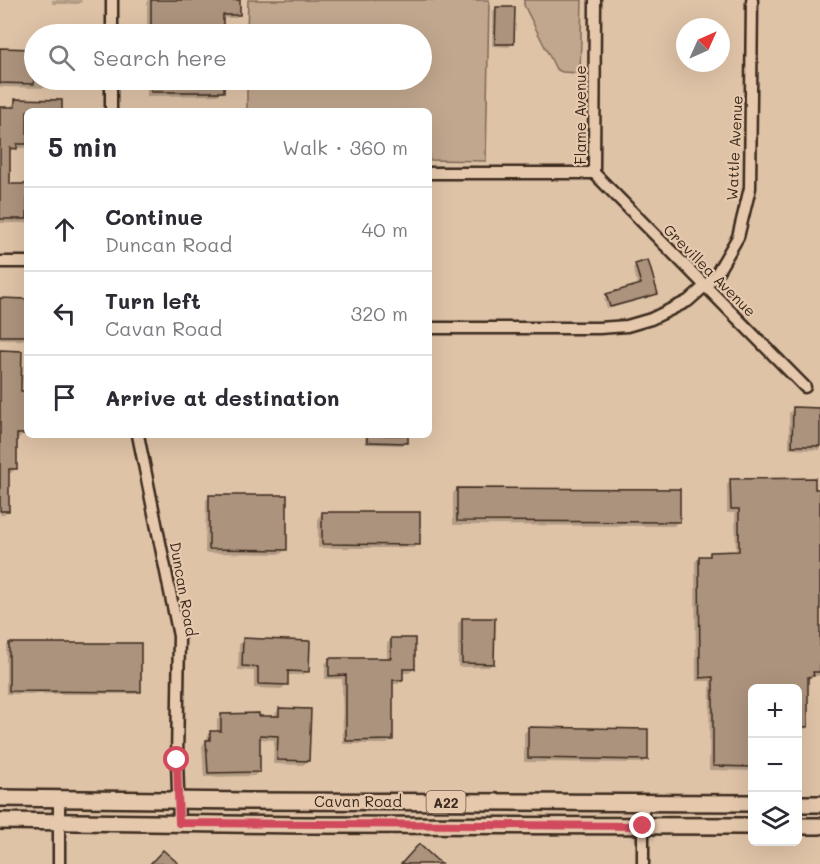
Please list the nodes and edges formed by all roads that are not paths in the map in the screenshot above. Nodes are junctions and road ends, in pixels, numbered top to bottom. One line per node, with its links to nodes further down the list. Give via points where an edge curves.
1 (112, 0): 4 (street)
2 (596, 0): 8 (street, Flame Avenue)
3 (752, 0): 11 (street, Wattle Avenue, via 750,188 738,237)
4 (112, 24)
5 (111, 90): 6 (street)
6 (111, 108)
7 (432, 173): 8 (street, Flame Avenue)
8 (594, 173): 11 (street, Grevillea Avenue)
9 (0, 262): 10 (street)
10 (24, 262)
11 (705, 287): 12 (street, Wattle Avenue, via 660,315 627,326); 13 (street, Grevillea Avenue)
12 (432, 328)
13 (805, 387)
14 (139, 438): 17 (street, Duncan Road, via 179,636)
15 (0, 798): 16 (main road, Cavan Road / A22)
16 (59, 798): 17 (main road, Cavan Road / A22); 23 (street)
17 (178, 799): 18 (main road, Cavan Road / A22); 24 (street, Duncan Road)
18 (643, 802): 19 (main road, Cavan Road / A22); 25 (street)
19 (748, 803)
20 (802, 804): 21 (main road)
21 (820, 804)
22 (0, 821): 23 (main road, Cavan Road / A22)
23 (59, 822): 24 (main road, Cavan Road / A22); 29 (street)
24 (179, 823): 25 (main road, Cavan Road / A22)
25 (643, 826): 26 (main road, Cavan Road / A22); 30 (street)
26 (748, 826)
27 (802, 826): 28 (main road)
28 (820, 826)
29 (59, 864)
30 (642, 864)

